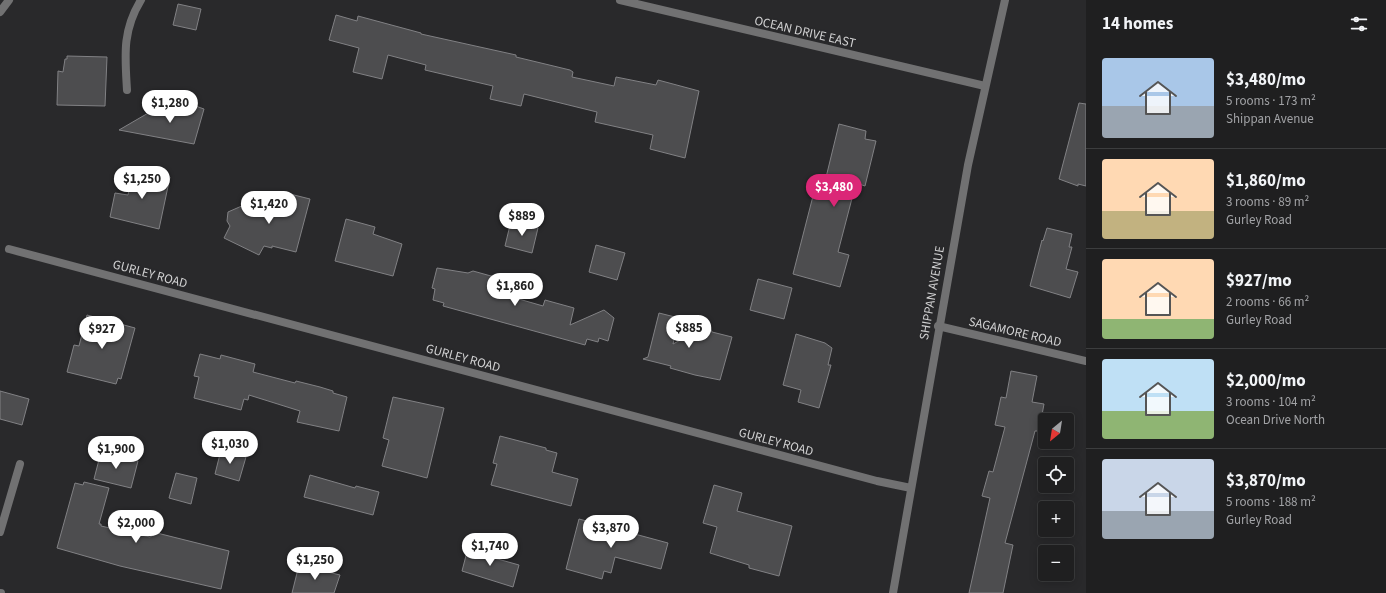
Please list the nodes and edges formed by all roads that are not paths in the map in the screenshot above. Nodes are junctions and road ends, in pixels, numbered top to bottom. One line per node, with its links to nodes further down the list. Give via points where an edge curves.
1 (9, 0): 5 (street)
2 (141, 0): 7 (street, via 133,12 125,45)
3 (620, 0): 6 (street, OCEAN DRIVE EAST)
4 (1005, 0): 6 (street, SHIPPAN AVENUE)
5 (0, 12)
6 (985, 86): 9 (street, SHIPPAN AVENUE)
7 (127, 90)
8 (9, 249): 12 (street, GURLEY ROAD)
9 (938, 326): 10 (street, SAGAMORE ROAD); 12 (street, SHIPPAN AVENUE)
10 (1086, 361)
11 (20, 464): 13 (street)
12 (911, 488): 14 (street, SHIPPAN AVENUE)
13 (0, 532)
14 (893, 593)

